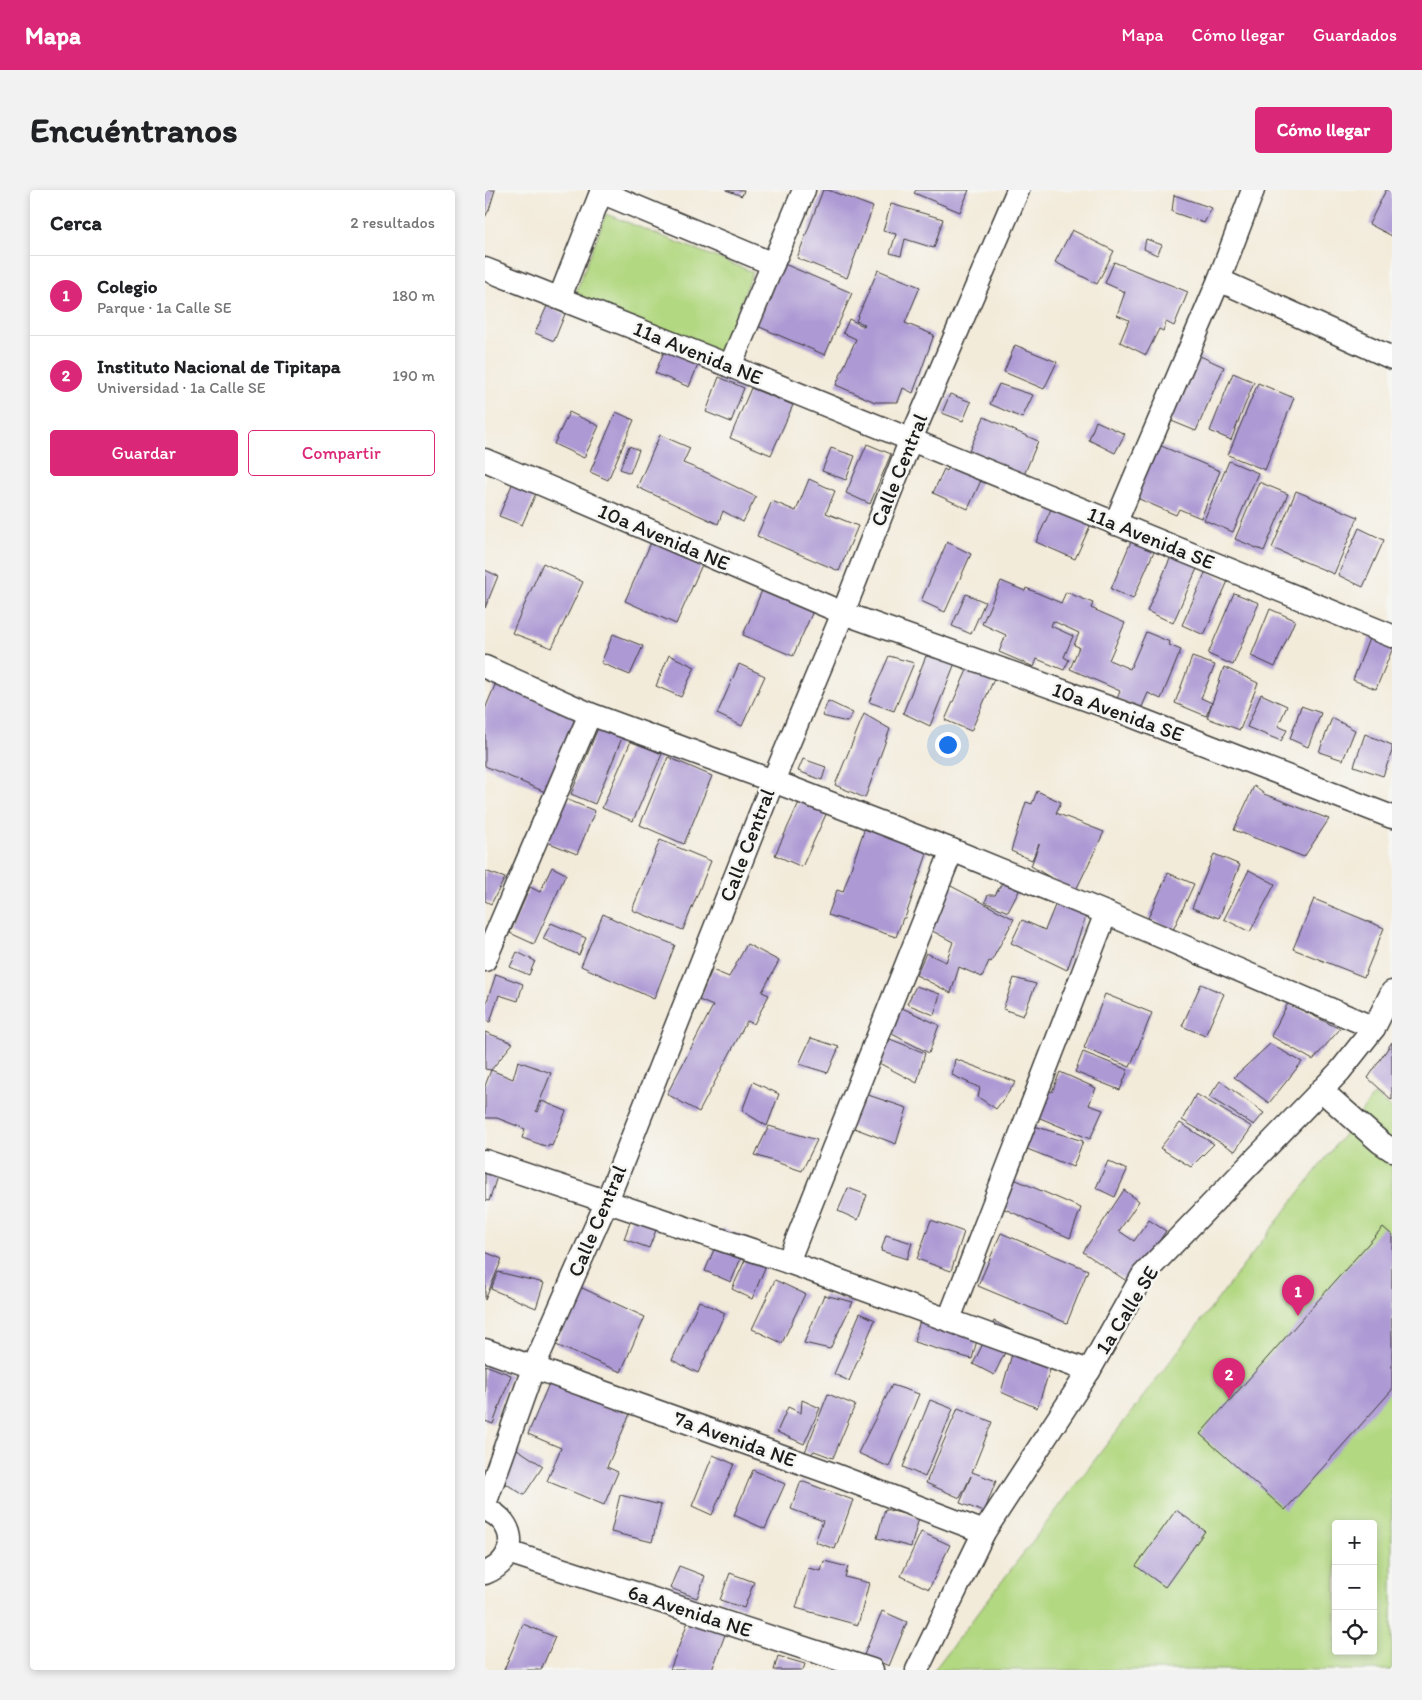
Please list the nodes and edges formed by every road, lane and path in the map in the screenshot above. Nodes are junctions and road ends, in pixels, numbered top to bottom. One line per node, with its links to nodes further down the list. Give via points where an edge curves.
1 (804, 190): 5 (street)
2 (1018, 190): 11 (street, Calle Central)
3 (1253, 190): 7 (street)
4 (602, 191): 5 (street); 8 (street)
5 (773, 264): 10 (street)
6 (485, 269): 8 (street, 11a Avenida NE)
7 (1219, 280): 9 (street); 13 (street)
8 (560, 297): 10 (street, 11a Avenida NE)
9 (1392, 358)
10 (730, 366): 11 (street, 11a Avenida NE)
11 (911, 439): 13 (street, 11a Avenida SE); 14 (street, Calle Central)
12 (485, 460): 14 (street, 10a Avenida NE)
13 (1115, 524): 15 (street, 11a Avenida SE)
14 (843, 613): 18 (street, Calle Central); 19 (street, 10a Avenida SE, via 1119,712)
15 (1392, 636)
16 (485, 667): 17 (street)
17 (589, 714): 18 (street); 22 (street)
18 (773, 781): 20 (street); 28 (street, Calle Central)
19 (1392, 817)
20 (952, 850): 21 (street); 29 (street)
21 (1106, 913): 24 (street); 30 (street)
22 (485, 960)
23 (1392, 992): 24 (street, 1a Calle SE)
24 (1374, 1028): 25 (street, 1a Calle SE)
25 (1321, 1090): 26 (street); 33 (street, 1a Calle SE, via 1143,1275)
26 (1392, 1150)
27 (485, 1161): 28 (street)
28 (607, 1201): 29 (street); 32 (street, Calle Central)
29 (788, 1262): 30 (street)
30 (949, 1319): 33 (street)
31 (485, 1350): 32 (street, 7a Avenida NE)
32 (534, 1366): 34 (street, Calle Central); 36 (street, 7a Avenida NE)
33 (1089, 1371): 36 (street, 1a Calle SE)
34 (485, 1504)
35 (485, 1509): 37 (street, via 494,1512 509,1530)
36 (984, 1532): 40 (street, 1a Calle SE)
37 (508, 1552): 38 (street, via 502,1562); 39 (street, 6a Avenida NE)
38 (485, 1573)
39 (871, 1670)
40 (917, 1670)

